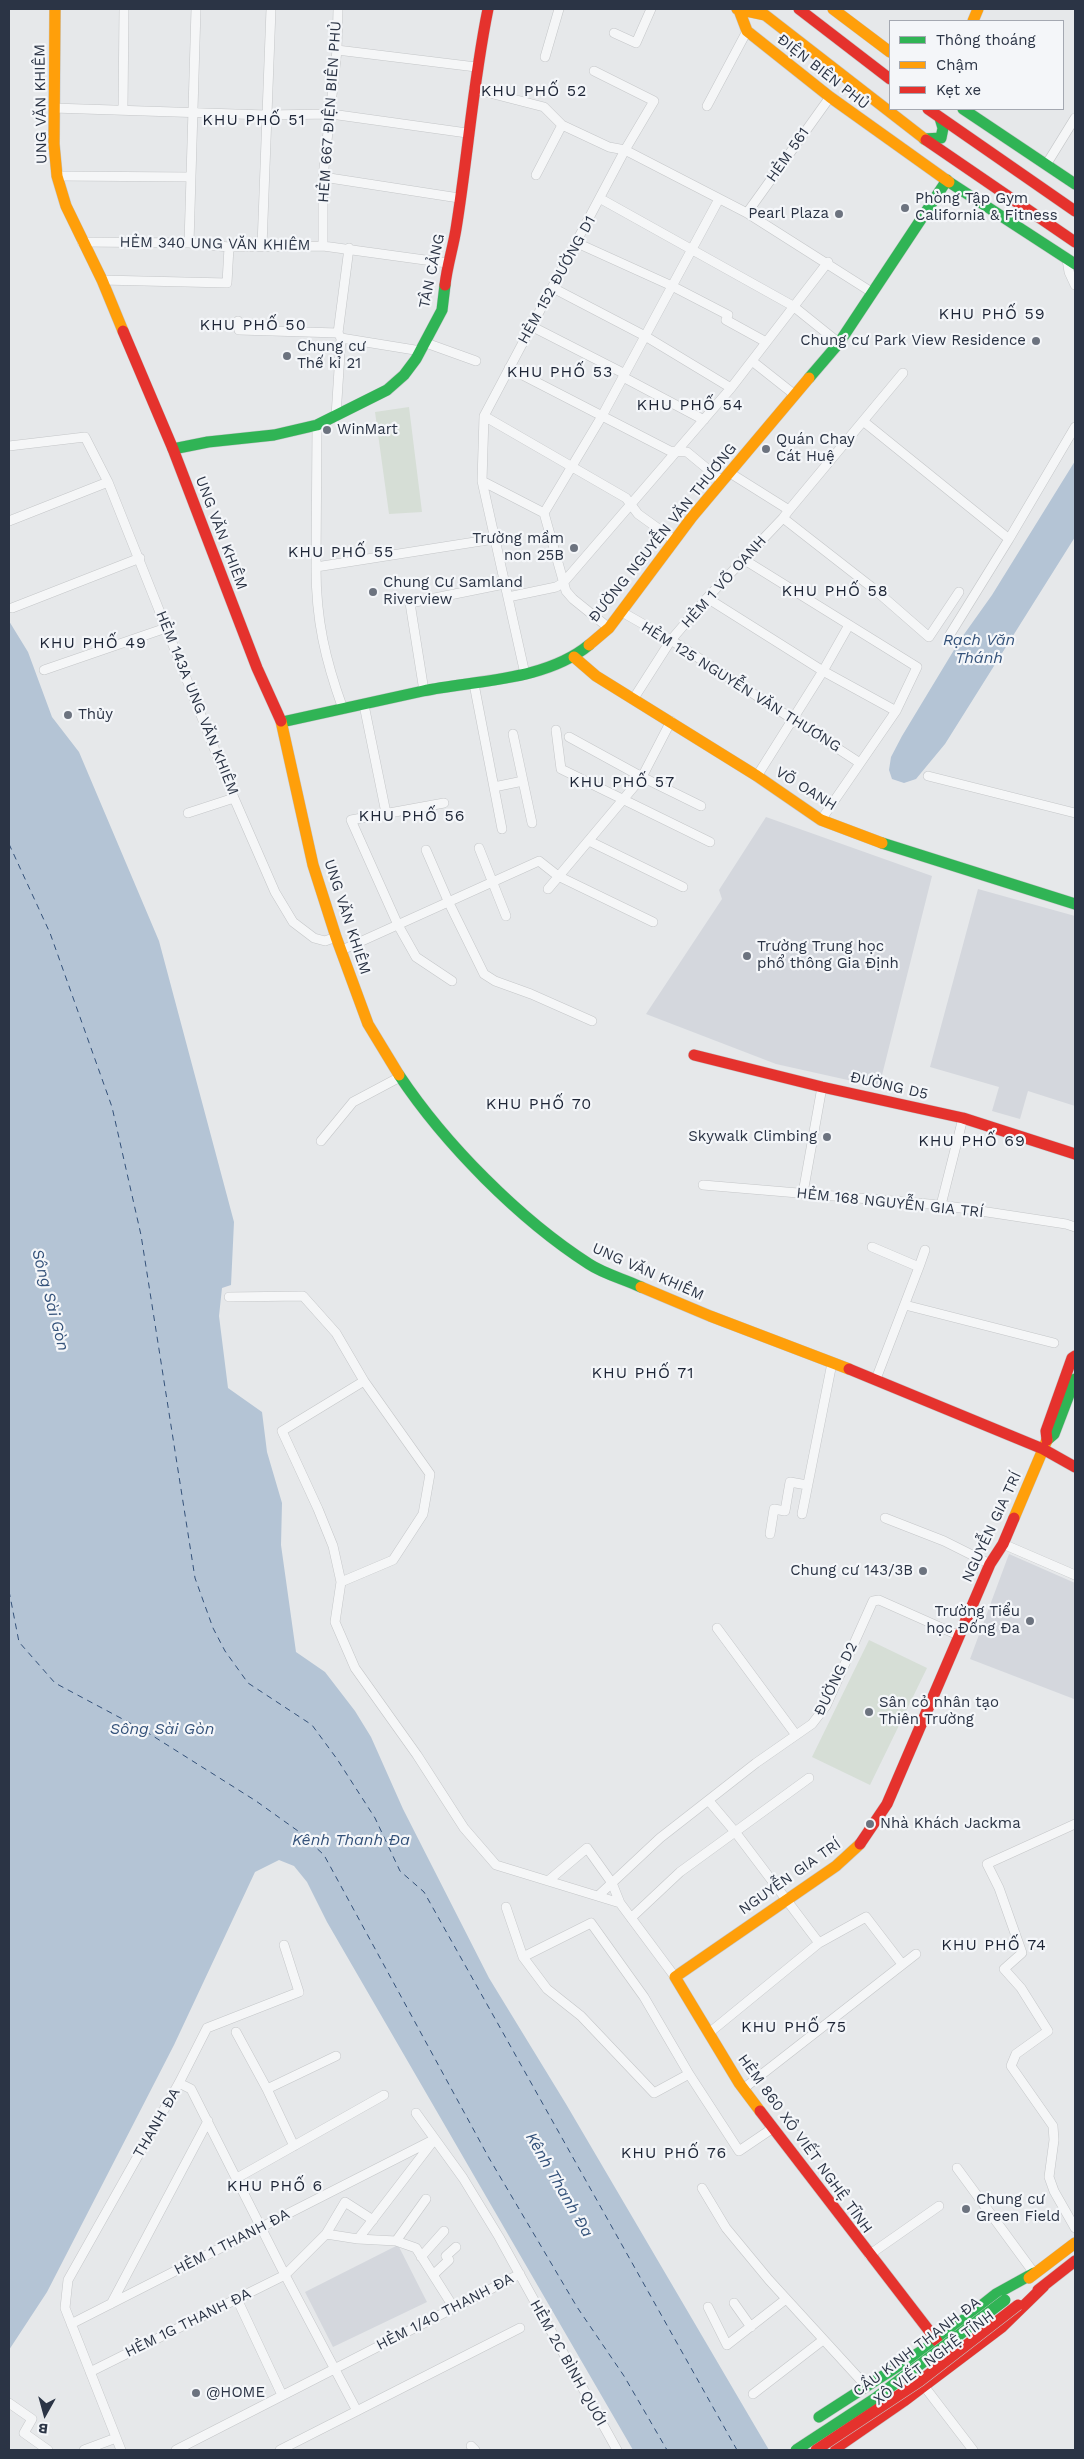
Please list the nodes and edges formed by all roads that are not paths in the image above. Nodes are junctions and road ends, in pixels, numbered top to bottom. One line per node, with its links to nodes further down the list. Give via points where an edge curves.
1 (56, 9): 23 (main road, UNG VĂN KHIÊM)
2 (124, 9): 24 (street)
3 (196, 9): 27 (street)
4 (271, 9): 29 (street)
5 (338, 9): 14 (street, HẺM 667 ĐIỆN BIÊN PHỦ)
6 (488, 9): 17 (main road, TÂN CẢNG)
7 (559, 9): 16 (street)
8 (651, 9): 13 (street, via 636,43)
9 (799, 9): 19 (main road)
10 (833, 9): 15 (main road)
11 (738, 10): 12 (main road, ĐIỆN BIÊN PHỦ); 34 (main road, ĐIỆN BIÊN PHỦ, via 764,15)
12 (747, 30): 21 (main road, ĐIỆN BIÊN PHỦ); 22 (street)
13 (614, 33)
14 (337, 50): 17 (street); 28 (street, HẺM 667 ĐIỆN BIÊN PHỦ)
15 (889, 51)
16 (545, 57)
17 (476, 67): 20 (main road, TÂN CẢNG)
18 (594, 71): 35 (street, HẺM 152 ĐƯỜNG D1, via 654,101)
19 (889, 78)
20 (474, 89): 32 (street, via 544,107); 33 (main road, TÂN CẢNG)
21 (830, 97): 42 (main road, ĐIỆN BIÊN PHỦ); 49 (street, HẺM 561)
22 (707, 106)
23 (54, 108): 24 (street); 39 (main road, UNG VĂN KHIÊM)
24 (123, 109): 27 (street)
25 (929, 110): 30 (main road)
26 (964, 110): 37 (main road)
27 (193, 112): 29 (street); 40 (street)
28 (331, 114): 29 (street); 33 (street); 41 (street, HẺM 667 ĐIỆN BIÊN PHỦ)
29 (266, 115): 54 (street)
30 (940, 118): 34 (main road, via 943,128 940,138); 36 (main road)
31 (1075, 118): 37 (street)
32 (562, 125): 35 (street, via 609,148); 38 (street)
33 (467, 133): 45 (main road, TÂN CẢNG)
34 (924, 139): 43 (main road, ĐIỆN BIÊN PHỦ)
35 (625, 150): 46 (street, HẺM 152 ĐƯỜNG D1); 47 (street)
36 (997, 158): 43 (main road, via 988,156 980,162 977,171); 48 (main road)
37 (1046, 165): 44 (main road)
38 (536, 175)
39 (57, 176): 40 (street); 50 (main road, UNG VĂN KHIÊM)
40 (191, 177): 52 (street)
41 (323, 177): 45 (street); 55 (street, HẺM 667 ĐIỆN BIÊN PHỦ)
42 (946, 180): 60 (main road, ĐIỆN BIÊN PHỦ); 66 (main road, ĐƯỜNG NGUYỄN VĂN THƯƠNG)
43 (981, 180): 51 (main road, ĐIỆN BIÊN PHỦ)
44 (1075, 184)
45 (459, 198): 61 (main road, TÂN CẢNG, via 456,231)
46 (601, 199): 53 (street, HẺM 152 ĐƯỜNG D1); 58 (street)
47 (718, 199): 49 (street); 58 (street)
48 (1075, 210)
49 (747, 213): 59 (street)
50 (82, 242): 52 (street, HẺM 340 UNG VĂN KHIÊM); 62 (main road, UNG VĂN KHIÊM)
51 (1075, 242)
52 (189, 243): 56 (street, HẺM 340 UNG VĂN KHIÊM)
53 (578, 243): 64 (street); 65 (street, HẺM 152 ĐƯỜNG D1)
54 (262, 246): 55 (street, HẺM 340 UNG VĂN KHIÊM); 56 (street, HẺM 340 UNG VĂN KHIÊM)
55 (323, 246): 57 (street, HẺM 340 UNG VĂN KHIÊM)
56 (229, 247): 62 (street, via 227,283)
57 (349, 248): 61 (street, HẺM 340 UNG VĂN KHIÊM); 70 (street)
58 (691, 250): 64 (street); 67 (street)
59 (828, 262): 66 (street); 67 (street)
60 (1071, 262): 63 (street, via 1069,272)
61 (447, 263): 74 (main road, TÂN CẢNG, via 442,310)
62 (102, 280): 90 (main road, UNG VĂN KHIÊM)
63 (1075, 285)
64 (672, 286): 71 (street); 72 (street, via 728,315 726,320)
65 (553, 288): 69 (street, HẺM 152 ĐƯỜNG D1); 71 (street)
66 (873, 292): 73 (main road, ĐƯỜNG NGUYỄN VĂN THƯƠNG)
67 (793, 306): 72 (street); 73 (street)
68 (238, 321): 70 (street, via 239,330)
69 (531, 326): 77 (street, HẺM 152 ĐƯỜNG D1); 79 (street)
70 (339, 335): 74 (street); 82 (street)
71 (645, 336): 79 (street); 80 (street)
72 (766, 342): 76 (street)
73 (839, 343): 81 (main road, ĐƯỜNG NGUYỄN VĂN THƯƠNG)
74 (424, 347): 75 (street); 82 (main road, TÂN CẢNG, via 404,375 387,390)
75 (476, 361)
76 (752, 361): 80 (street); 81 (street)
77 (509, 368): 83 (street, HẺM 152 ĐƯỜNG D1); 84 (street)
78 (903, 372): 86 (street, HẺM 1 VÕ OANH)
79 (624, 376): 84 (street); 85 (street)
80 (731, 388): 85 (street)
81 (795, 395): 93 (main road, ĐƯỜNG NGUYỄN VĂN THƯƠNG)
82 (336, 416): 87 (main road, TÂN CẢNG)
83 (484, 416): 92 (street); 94 (street, HẺM 152 ĐƯỜNG D1)
84 (602, 416): 91 (street, via 670,451); 92 (street)
85 (704, 420): 91 (street)
86 (863, 421): 97 (street, HẺM 1 VÕ OANH); 102 (street)
87 (317, 425): 90 (main road, TÂN CẢNG); 106 (street)
88 (1075, 427): 102 (street)
89 (9, 446): 95 (street, HẺM 143A UNG VĂN KHIÊM, via 85,437)
90 (173, 450): 131 (main road, UNG VĂN KHIÊM, via 257,668)
91 (678, 451): 93 (street, via 687,452); 96 (street)
92 (570, 467): 96 (street); 98 (street)
93 (726, 477): 97 (street); 103 (main road, ĐƯỜNG NGUYỄN VĂN THƯƠNG)
94 (482, 481): 98 (street); 101 (street, HẺM 152 ĐƯỜNG D1)
95 (108, 482): 100 (street); 104 (street, HẺM 143A UNG VĂN KHIÊM)
96 (632, 504): 103 (street, via 638,514); 107 (street)
97 (789, 510): 99 (street, HẺM 1 VÕ OANH)
98 (544, 513): 107 (street)
99 (783, 518): 105 (street, HẺM 1 VÕ OANH); 109 (street, via 929,637)
100 (9, 521)
101 (494, 538): 106 (street); 108 (street, HẺM 152 ĐƯỜNG D1)
102 (1009, 538): 117 (street)
103 (674, 540): 113 (main road, ĐƯỜNG NGUYỄN VĂN THƯƠNG)
104 (140, 558): 112 (street); 115 (street, HẺM 143A UNG VĂN KHIÊM)
105 (743, 559): 111 (street, HẺM 1 VÕ OANH); 114 (street)
106 (316, 567): 127 (street, via 318,616 327,664)
107 (563, 583): 110 (street); 116 (street, via 573,599)
108 (504, 584): 110 (street, HẺM 152 ĐƯỜNG D1); 124 (street, via 410,603)
109 (959, 592)
110 (508, 597): 122 (street, HẺM 152 ĐƯỜNG D1)
111 (707, 598): 118 (street, HẺM 1 VÕ OANH); 121 (street)
112 (12, 608)
113 (622, 612): 116 (main road, ĐƯỜNG NGUYỄN VĂN THƯƠNG); 118 (street, HẺM 125 NGUYỄN VĂN THƯƠNG)
114 (848, 625): 121 (street); 128 (street, via 917,667)
115 (166, 628): 120 (street); 141 (street, HẺM 143A UNG VĂN KHIÊM)
116 (609, 628): 119 (main road, ĐƯỜNG NGUYỄN VĂN THƯƠNG)
117 (949, 636)
118 (672, 640): 125 (street, HẺM 1 VÕ OANH); 129 (street, HẺM 125 NGUYỄN VĂN THƯƠNG)
119 (574, 657): 122 (main road, ĐƯỜNG NGUYỄN VĂN THƯƠNG); 125 (main road, VÕ OANH, via 596,676)
120 (44, 670)
121 (823, 671): 128 (street); 129 (street)
122 (525, 674): 123 (main road, ĐƯỜNG NGUYỄN VĂN THƯƠNG)
123 (474, 684): 124 (main road, ĐƯỜNG NGUYỄN VĂN THƯƠNG); 140 (street)
124 (424, 691): 126 (main road, ĐƯỜNG NGUYỄN VĂN THƯƠNG)
125 (634, 698): 130 (main road, VÕ OANH)
126 (364, 705): 127 (main road, ĐƯỜNG NGUYỄN VĂN THƯƠNG); 146 (street)
127 (343, 709): 131 (main road, ĐƯỜNG NGUYỄN VĂN THƯƠNG)
128 (896, 711): 135 (street)
129 (792, 718): 135 (street, HẺM 125 NGUYỄN VĂN THƯƠNG); 136 (street)
130 (671, 721): 136 (main road, VÕ OANH); 138 (street)
131 (282, 722): 164 (main road, UNG VĂN KHIÊM, via 313,865)
132 (556, 730): 142 (street, via 560,768)
133 (513, 734): 139 (street)
134 (569, 737): 138 (street)
135 (860, 763): 148 (street)
136 (756, 776): 148 (main road, VÕ OANH)
137 (928, 776): 147 (street)
138 (642, 777): 142 (street); 144 (street)
139 (523, 781): 140 (street); 149 (street)
140 (494, 787): 150 (street)
141 (234, 798): 145 (street); 164 (street, HẺM 143A UNG VĂN KHIÊM, via 275,892 293,922 314,938 325,941)
142 (623, 801): 151 (street); 152 (street)
143 (444, 803): 146 (street)
144 (701, 806)
145 (188, 813)
146 (386, 813): 163 (street, via 351,820)
147 (1075, 813)
148 (822, 820): 160 (main road, VÕ OANH, via 862,836)
149 (532, 823)
150 (502, 829)
151 (589, 841): 155 (street); 157 (street)
152 (710, 842)
153 (479, 848): 156 (street)
154 (426, 850): 159 (street)
155 (558, 876): 156 (street, via 539,860); 158 (street); 162 (street)
156 (493, 882): 159 (street); 161 (street)
157 (683, 887)
158 (548, 889)
159 (448, 903): 163 (street); 167 (street, via 480,970 495,981)
160 (1075, 904)
161 (506, 916)
162 (653, 922)
163 (398, 926): 165 (street); 166 (street, via 416,957)
164 (336, 937): 165 (main road, UNG VĂN KHIÊM)
165 (342, 950): 169 (main road, UNG VĂN KHIÊM, via 368,1024)
166 (452, 981)
167 (592, 1021)
168 (694, 1055): 170 (main road, ĐƯỜNG D5)
169 (400, 1077): 172 (street, via 352,1102); 185 (main road, UNG VĂN KHIÊM, via 439,1129 521,1214 590,1265)
170 (822, 1087): 171 (main road, ĐƯỜNG D5); 175 (street)
171 (963, 1118): 173 (main road, ĐƯỜNG D5); 176 (street)
172 (321, 1141)
173 (1075, 1154)
174 (703, 1185): 175 (street, HẺM 168 NGUYỄN GIA TRÍ)
175 (803, 1193): 176 (street, HẺM 168 NGUYỄN GIA TRÍ)
176 (941, 1206): 177 (street, HẺM 168 NGUYỄN GIA TRÍ)
177 (1075, 1227)
178 (872, 1247): 180 (street)
179 (925, 1250): 180 (street)
180 (919, 1267): 182 (street)
181 (229, 1297): 188 (street, via 303,1296 336,1333)
182 (905, 1305): 183 (street); 187 (street)
183 (1054, 1343)
184 (1075, 1356): 189 (main road, NGUYỄN GIA TRÍ, via 1046,1431)
185 (832, 1363): 187 (main road, UNG VĂN KHIÊM); 191 (street)
186 (1075, 1378): 189 (main road, NGUYỄN GIA TRÍ, via 1054,1434)
187 (876, 1379): 189 (main road, UNG VĂN KHIÊM)
188 (364, 1381): 198 (street, via 282,1431 333,1546); 198 (street, via 430,1474 423,1514 393,1560)
189 (1045, 1444): 190 (main road, UNG VĂN KHIÊM); 195 (main road, NGUYỄN GIA TRÍ)
190 (1075, 1467)
191 (807, 1485): 192 (street); 194 (street, via 790,1482 785,1511 774,1509)
192 (802, 1514)
193 (885, 1518): 196 (street, via 944,1541)
194 (770, 1534)
195 (1003, 1544): 196 (main road, NGUYỄN GIA TRÍ); 197 (street)
196 (990, 1564): 200 (main road, NGUYỄN GIA TRÍ)
197 (1075, 1575)
198 (341, 1582): 206 (street, via 335,1622 356,1668 464,1828 496,1865)
199 (717, 1628): 201 (street)
200 (960, 1636): 201 (street, ĐƯỜNG D2, via 879,1600 873,1602 822,1714); 209 (main road, NGUYỄN GIA TRÍ, via 887,1804 859,1846 836,1866)
201 (796, 1735): 203 (street, ĐƯỜNG D2)
202 (809, 1778): 205 (street)
203 (709, 1801): 205 (street); 207 (street, ĐƯỜNG D2, via 660,1838)
204 (1075, 1824): 239 (street, via 987,1864 1022,1953 1004,1969 1048,2031 1016,2054 1012,2066 1052,2126 1054,2140 1050,2177 1054,2191)
205 (736, 1832): 209 (street); 212 (street, via 680,1872)
206 (548, 1881): 207 (street, HẺM 860 XÔ VIẾT NGHỆ TĨNH, via 588,1848); 208 (street)
207 (612, 1883): 208 (street, ĐƯỜNG D2); 210 (street, HẺM 860 XÔ VIẾT NGHỆ TĨNH)
208 (598, 1896): 210 (street)
209 (787, 1898): 213 (street); 218 (main road, NGUYỄN GIA TRÍ)
210 (620, 1903): 212 (street, HẺM 860 XÔ VIẾT NGHỆ TĨNH)
211 (506, 1907): 216 (street)
212 (631, 1918): 218 (street, HẺM 860 XÔ VIẾT NGHỆ TĨNH)
213 (819, 1942): 217 (street, via 866,1917); 220 (street)
214 (284, 1945): 223 (street, via 299,1992 207,2028)
215 (916, 1954): 217 (street)
216 (523, 1958): 222 (street, via 547,1989 581,2016 654,2093); 222 (street, via 591,1923 644,1997)
217 (902, 1964): 225 (street)
218 (675, 1977): 220 (main road, HẺM 860 XÔ VIẾT NGHỆ TĨNH)
219 (236, 2032): 224 (street)
220 (709, 2034): 225 (main road, HẺM 860 XÔ VIẾT NGHỆ TĨNH)
221 (336, 2056): 224 (street)
222 (689, 2074): 229 (street, HẺM 860 XÔ VIẾT NGHỆ TĨNH, via 739,2151)
223 (179, 2083): 228 (street, THANH ĐA, via 191,2089); 262 (street, THANH ĐA, via 68,2280 65,2308)
224 (267, 2089): 231 (street)
225 (743, 2089): 229 (main road, HẺM 860 XÔ VIẾT NGHỆ TĨNH)
226 (384, 2095): 231 (street)
227 (416, 2114): 230 (street, HẺM 1/40 THANH ĐA)
228 (208, 2121): 233 (street, THANH ĐA); 258 (street)
229 (773, 2128): 246 (main road, HẺM 860 XÔ VIẾT NGHỆ TĨNH)
230 (434, 2140): 237 (street); 238 (street, HẺM 1 THANH ĐA); 250 (street, HẺM 1/40 THANH ĐA, via 463,2178)
231 (294, 2146): 233 (street)
232 (957, 2168): 249 (street)
233 (237, 2178): 238 (street, THANH ĐA)
234 (702, 2188): 255 (street, via 726,2228)
235 (426, 2200): 243 (street)
236 (939, 2206): 246 (street)
237 (373, 2220): 241 (street, HẺM 1G THANH ĐA, via 345,2202); 242 (street)
238 (262, 2226): 251 (street, THANH ĐA); 258 (street, HẺM 1 THANH ĐA)
239 (1075, 2228)
240 (444, 2231): 247 (street)
241 (326, 2234): 242 (street); 251 (street, HẺM 1G THANH ĐA)
242 (358, 2239): 243 (street)
243 (396, 2242): 247 (street, via 416,2248)
244 (1075, 2243): 249 (main road, XÔ VIẾT NGHỆ TĨNH)
245 (456, 2247): 252 (street, via 446,2256 449,2260)
246 (869, 2255): 266 (main road, HẺM 860 XÔ VIẾT NGHỆ TĨNH)
247 (422, 2257): 252 (street)
248 (1075, 2261): 253 (main road, XÔ VIẾT NGHỆ TĨNH)
249 (1034, 2273): 256 (main road, XÔ VIẾT NGHỆ TĨNH); 266 (main road, XÔ VIẾT NGHỆ TĨNH, via 996,2294)
250 (520, 2274): 261 (street, HẺM 1/40 THANH ĐA); 283 (street, HẺM 2C BÌNH QUỚI)
251 (285, 2275): 254 (street, HẺM 1G THANH ĐA); 267 (street, THANH ĐA)
252 (433, 2275): 261 (street)
253 (1044, 2286): 259 (main road, XÔ VIẾT NGHỆ TĨNH); 269 (main road, XÔ VIẾT NGHỆ TĨNH, via 1002,2327)
254 (237, 2299): 268 (street, HẺM 1G THANH ĐA); 272 (street)
255 (786, 2299): 263 (street); 265 (street)
256 (1005, 2300): 284 (main road, CẦU KINH THANH ĐA, bridge, via 924,2364 835,2427)
257 (734, 2303): 263 (street)
258 (111, 2304): 262 (street, HẺM 1 THANH ĐA)
259 (1018, 2305): 285 (main road, CẦU KINH THANH ĐA, bridge, via 966,2347)
260 (708, 2307): 263 (street, via 727,2345)
261 (454, 2308): 267 (street, HẺM 1/40 THANH ĐA)
262 (71, 2324): 268 (street, THANH ĐA)
263 (751, 2327)
264 (520, 2328): 274 (street)
265 (823, 2340): 270 (street); 271 (street)
266 (937, 2341): 270 (main road, XÔ VIẾT NGHỆ TĨNH)
267 (334, 2368): 272 (street, HẺM 1/40 THANH ĐA); 274 (street, THANH ĐA)
268 (90, 2372): 276 (street, THANH ĐA)
269 (924, 2386): 278 (main road, XÔ VIẾT NGHỆ TĨNH); 286 (street)
270 (867, 2387): 275 (main road, XÔ VIẾT NGHỆ TĨNH)
271 (753, 2394)
272 (282, 2395): 282 (street, HẺM 1/40 THANH ĐA)
273 (9, 2403): 279 (street, via 32,2419 24,2433)
274 (357, 2411): 277 (street)
275 (818, 2417)
276 (116, 2438): 280 (street); 281 (street, THANH ĐA)
277 (283, 2449)
278 (837, 2449)
279 (48, 2450)
280 (84, 2450)
281 (121, 2450)
282 (176, 2450)
283 (617, 2450)
284 (796, 2450)
285 (816, 2450)
286 (973, 2450)

